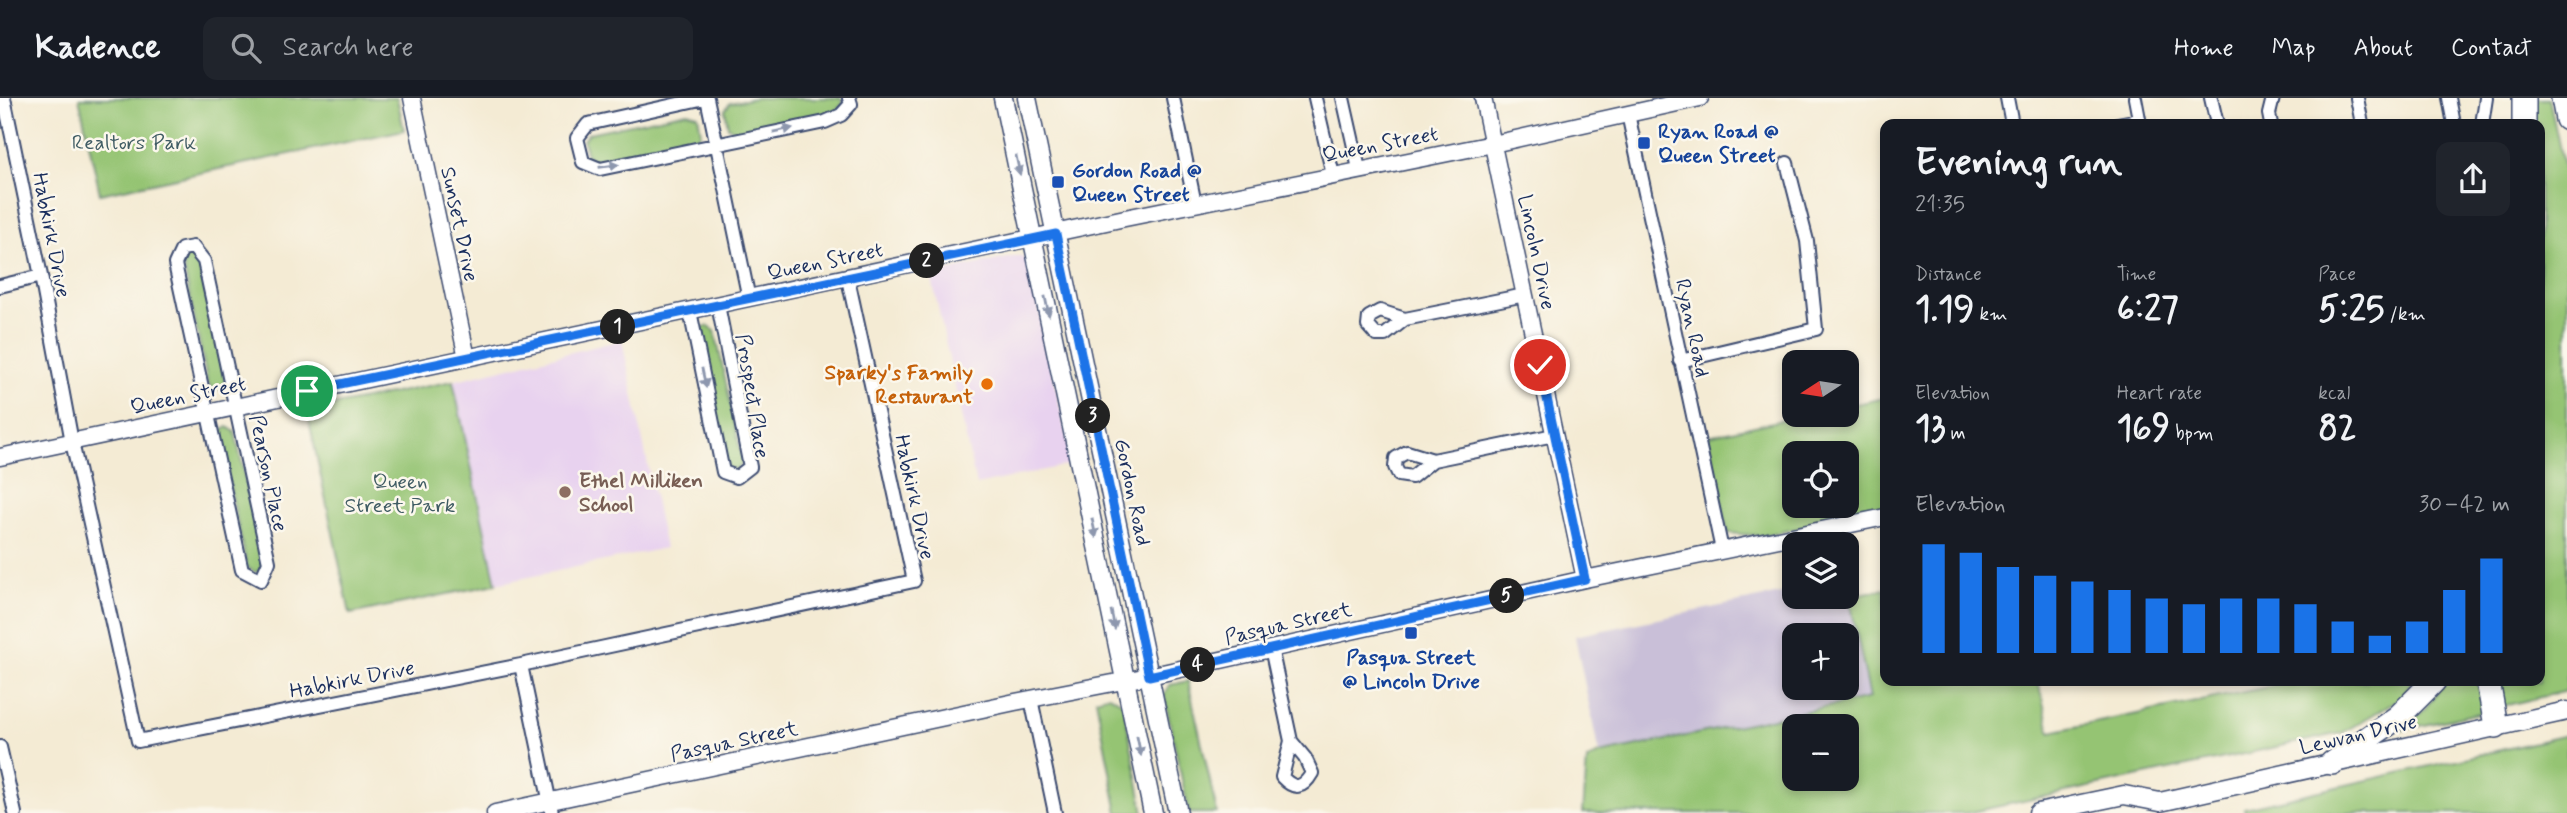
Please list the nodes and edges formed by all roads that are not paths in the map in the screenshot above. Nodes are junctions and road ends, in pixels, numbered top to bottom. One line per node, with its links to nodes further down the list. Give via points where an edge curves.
1 (4, 98): 39 (street, Habkirk Drive)
2 (412, 98): 47 (street, Sunset Drive)
3 (706, 98): 31 (street); 31 (street, one-way to 31, via 588,124 577,138 583,162 600,169)
4 (849, 98): 31 (street, one-way to 4, via 825,122 842,115 851,104)
5 (1003, 98): 38 (main road, one-way to 38)
6 (1027, 98): 37 (main road, Gordon Road)
7 (1173, 98): 36 (street)
8 (1315, 98): 35 (street)
9 (1343, 98): 34 (street)
10 (1483, 98): 32 (street, Lincoln Drive)
11 (1700, 98): 21 (street, Queen Street)
12 (2007, 98): 22 (street)
13 (2135, 98): 23 (street)
14 (2211, 98): 24 (street)
15 (2273, 98): 25 (street)
16 (2357, 98): 26 (street)
17 (2449, 98): 27 (street)
18 (2486, 98): 28 (street)
19 (2524, 98): 29 (highway)
20 (2563, 98): 30 (highway)
21 (1628, 114): 32 (street, Queen Street); 48 (street, Ryan Road)
22 (2011, 119)
23 (2139, 119)
24 (2216, 119)
25 (2270, 119)
26 (2361, 119)
27 (2453, 119)
28 (2483, 119)
29 (2524, 119)
30 (2567, 119)
31 (716, 143): 43 (street)
32 (1493, 144): 34 (street, Queen Street); 42 (street, Lincoln Drive)
33 (1787, 163): 48 (street, via 1807,241 1816,330)
34 (1359, 170): 35 (street, Queen Street)
35 (1333, 175): 36 (street, Queen Street)
36 (1195, 204): 37 (street, Queen Street)
37 (1056, 234): 38 (street, Queen Street); 60 (main road, Gordon Road)
38 (1034, 239): 40 (street, Queen Street); 61 (main road, one-way to 61)
39 (41, 276): 41 (street); 52 (street, Habkirk Drive)
40 (848, 279): 43 (street, Queen Street); 59 (street, Habkirk Drive, via 914,581)
41 (0, 286)
42 (1525, 295): 46 (street); 51 (street, Lincoln Drive)
43 (748, 299): 44 (street, Queen Street)
44 (718, 305): 45 (street, Queen Street); 45 (street, Prospect Place, one-way to 44, via 723,472 737,477 750,467)
45 (690, 311): 47 (street, Queen Street)
46 (1405, 319)
47 (467, 358): 49 (street, Queen Street)
48 (1680, 361): 56 (street, Ryan Road)
49 (235, 406): 50 (street, Queen Street); 50 (street, Pearson Place, via 204,261 193,247 182,249 175,264); 50 (street, Pearson Place, via 269,562 261,580 242,570)
50 (209, 411): 52 (street, Queen Street)
51 (1555, 435): 54 (street); 57 (street, Lincoln Drive)
52 (72, 442): 53 (street, Queen Street); 59 (street, Habkirk Drive, via 138,741)
53 (0, 457)
54 (1433, 460)
55 (1880, 518): 56 (street, Pasqua Street)
56 (1722, 550): 57 (street, Pasqua Street)
57 (1585, 579): 58 (street, Pasqua Street)
58 (1271, 648): 60 (street, Pasqua Street); 67 (street)
59 (521, 665): 71 (street)
60 (1149, 676): 61 (street, Pasqua Street); 77 (main road, Gordon Road)
61 (1126, 681): 64 (street, Pasqua Street); 76 (main road, one-way to 76)
62 (2429, 686): 69 (highway, via 2398,717)
63 (2489, 686): 66 (highway)
64 (1031, 699): 71 (street, Pasqua Street); 75 (street)
65 (2567, 711): 66 (main road, Lewvan Drive)
66 (2496, 726): 69 (main road, Lewvan Drive)
67 (1291, 741)
68 (0, 747): 73 (street)
69 (2332, 763): 72 (main road, Lewvan Drive)
70 (2124, 794): 72 (main road, Lewvan Drive); 78 (main road, Lewvan Drive); 79 (main road)
71 (551, 807): 74 (street, Pasqua Street)
72 (2153, 807)
73 (15, 813)
74 (495, 813)
75 (1055, 813)
76 (1153, 813)
77 (1178, 813)
78 (2038, 813)
79 (2070, 813)

